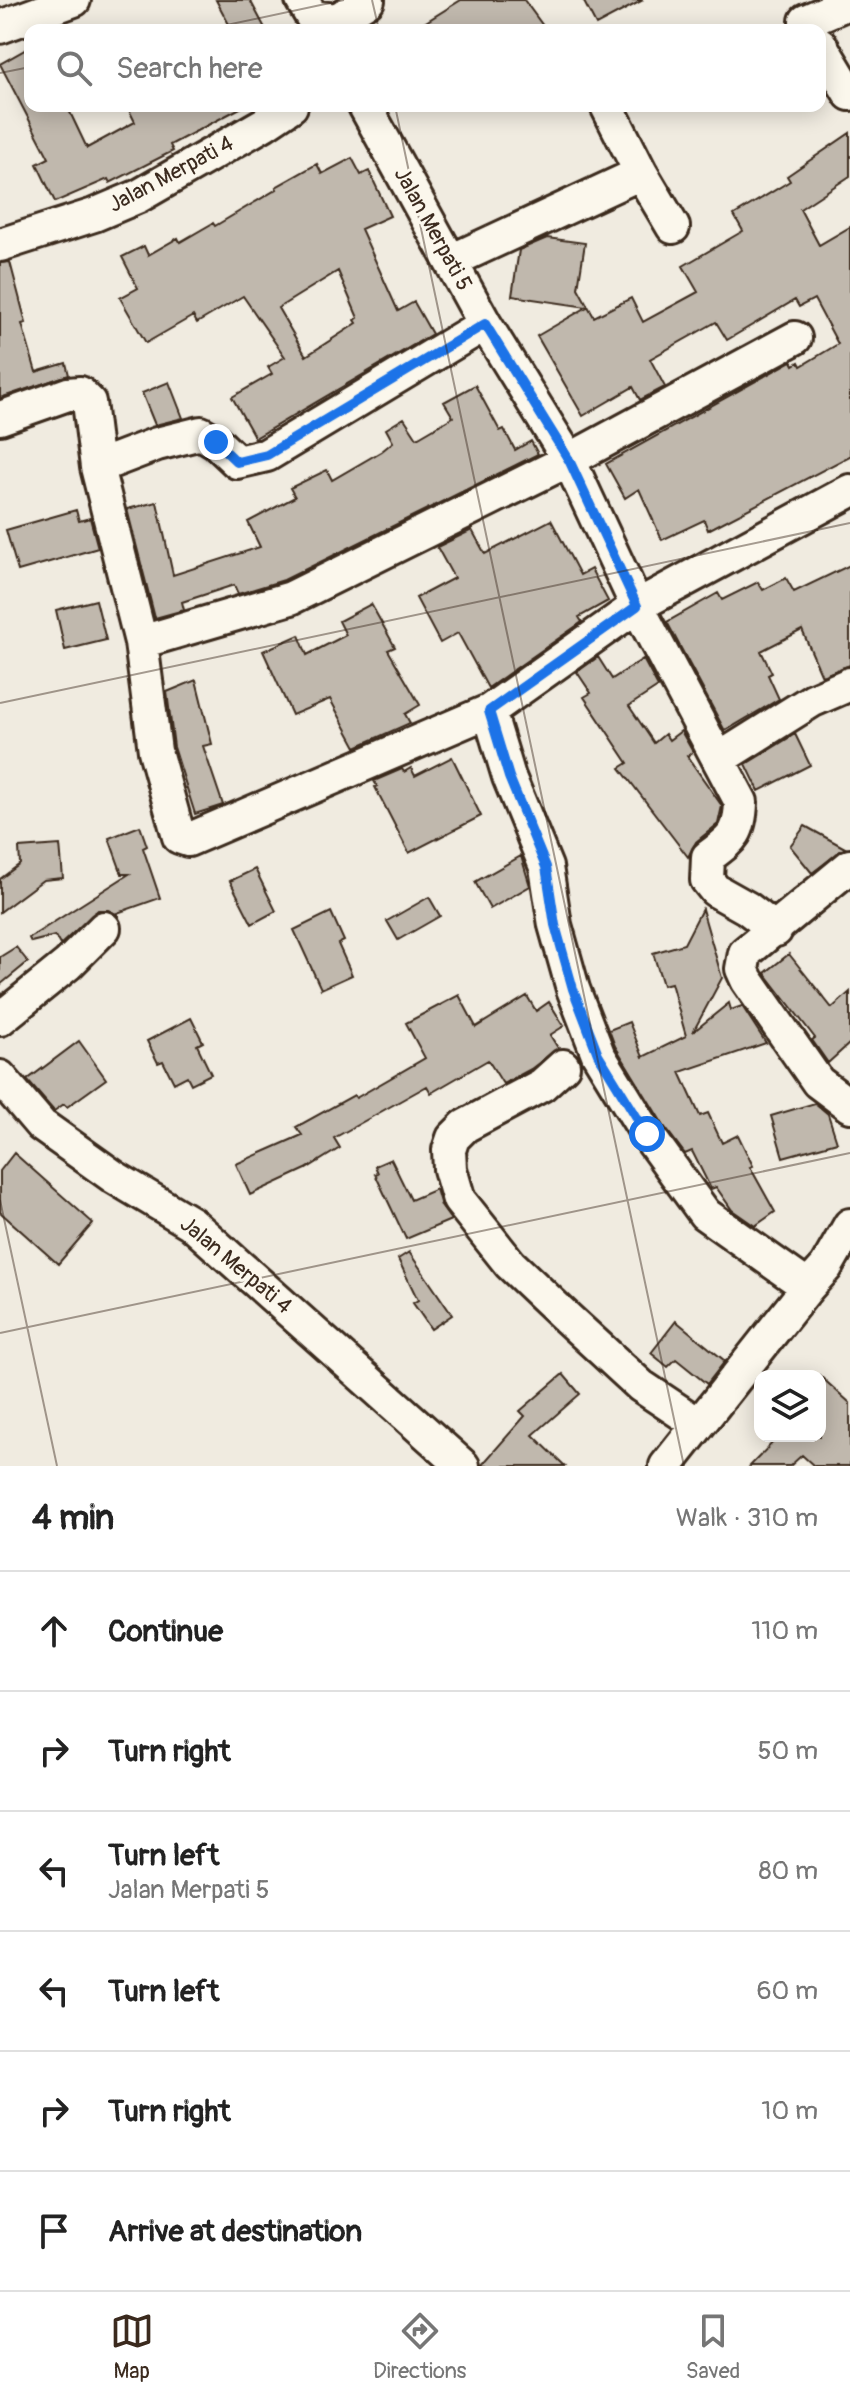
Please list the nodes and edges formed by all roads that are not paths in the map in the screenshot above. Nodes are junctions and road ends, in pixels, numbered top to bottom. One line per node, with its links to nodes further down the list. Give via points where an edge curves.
1 (74, 0): 8 (street)
2 (302, 0): 5 (street, via 312,17)
3 (368, 0): 6 (street)
4 (850, 2): 7 (street)
5 (335, 24)
6 (339, 24)
7 (807, 24)
8 (0, 27)
9 (826, 55): 10 (street)
10 (850, 94)
11 (282, 112): 16 (street, Jalan Merpati 4, via 139,196)
12 (368, 112): 17 (street, Jalan Merpati 5)
13 (610, 112): 14 (street)
14 (641, 173): 15 (street); 17 (street)
15 (673, 227)
16 (11, 241)
17 (451, 261): 18 (street, Jalan Merpati 5)
18 (485, 324): 21 (street, Jalan Merpati 5); 22 (street, via 267,455 237,462 201,433)
19 (795, 338): 21 (street)
20 (0, 418): 22 (street, via 80,393 89,402)
21 (569, 460): 24 (street, Jalan Merpati 5); 25 (street, via 291,598)
22 (97, 467): 25 (street)
23 (850, 491): 24 (street)
24 (637, 606): 27 (street); 28 (street, Jalan Merpati 5)
25 (141, 642): 27 (street, via 155,751 183,839)
26 (850, 684): 28 (street, via 813,700)
27 (489, 711): 37 (street, via 546,867 555,925 598,1054 705,1214)
28 (719, 759): 31 (street, Jalan Merpati 5, via 741,802 740,823 734,838 708,857 707,880)
29 (850, 866): 31 (street)
30 (104, 928): 32 (street)
31 (776, 930): 35 (street, via 745,953 742,969 818,1082)
32 (0, 1019)
33 (563, 1066): 38 (street, via 542,1085 465,1126 453,1138 450,1169 459,1200 510,1264 567,1318 641,1386)
34 (0, 1077): 39 (street, Jalan Merpati 4, via 41,1125 191,1223)
35 (850, 1106)
36 (850, 1225): 37 (street)
37 (808, 1287): 38 (street)
38 (698, 1424): 40 (street)
39 (463, 1466)
40 (666, 1466)

